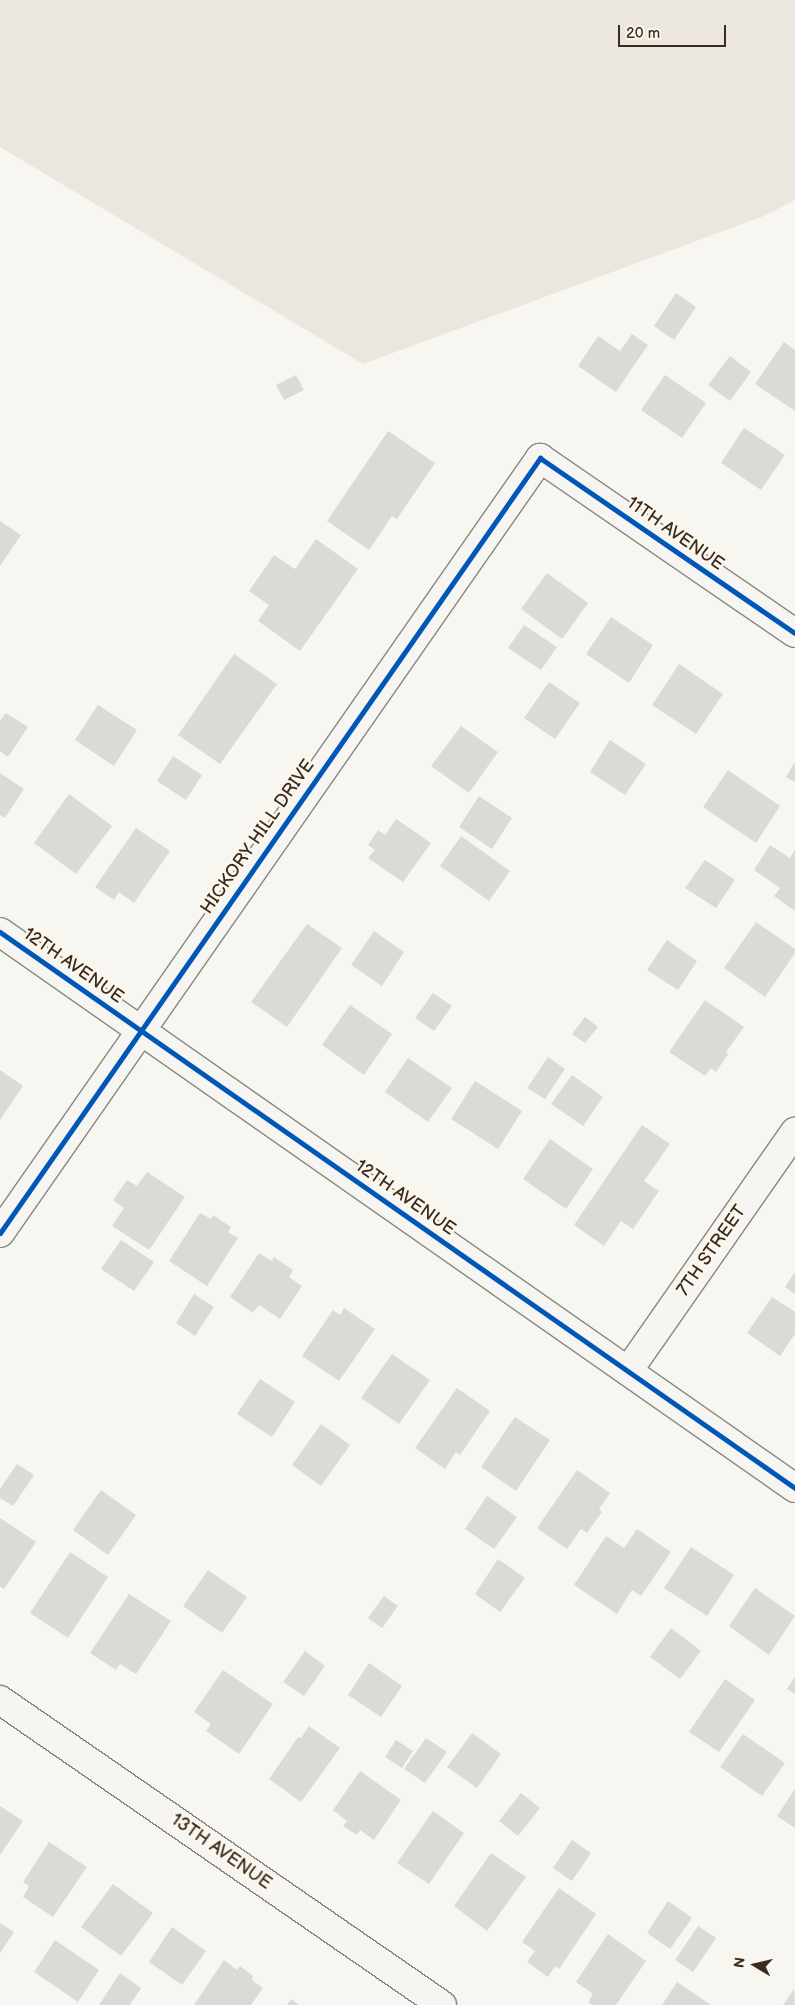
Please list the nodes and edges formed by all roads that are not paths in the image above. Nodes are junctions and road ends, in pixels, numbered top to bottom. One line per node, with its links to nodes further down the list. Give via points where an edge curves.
1 (540, 458): 2 (street, 11TH AVENUE); 4 (street, HICKORY HILL DRIVE)
2 (795, 633)
3 (0, 932): 4 (street, 12TH AVENUE)
4 (141, 1030): 6 (street, HICKORY HILL DRIVE); 7 (street, 12TH AVENUE)
5 (795, 1132): 7 (street, 7TH STREET)
6 (0, 1233)
7 (628, 1371): 8 (street, 12TH AVENUE)
8 (795, 1488)
9 (0, 1700): 10 (street, 13TH AVENUE)
10 (442, 2005)

